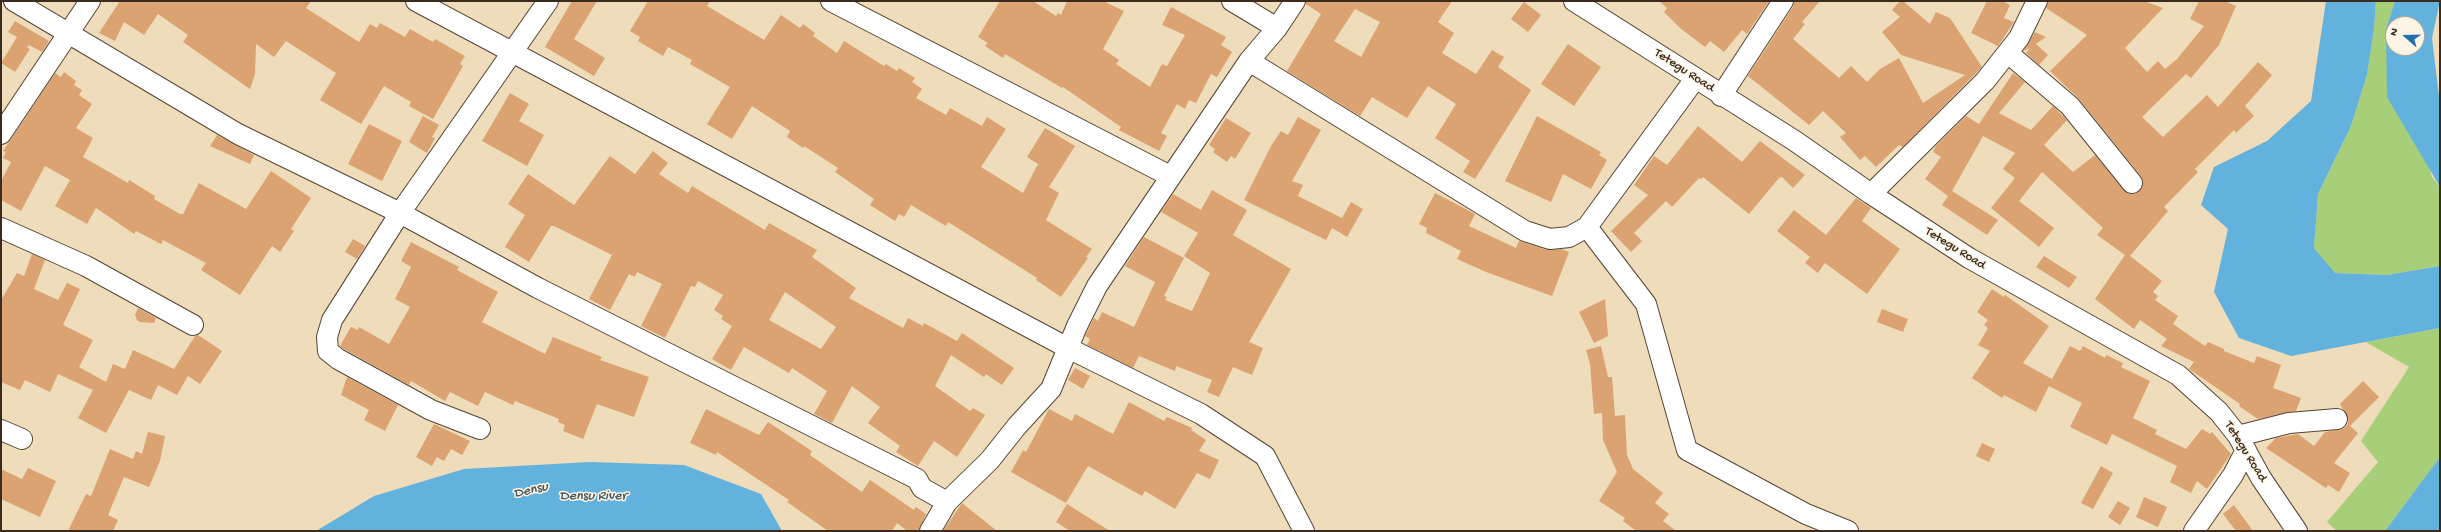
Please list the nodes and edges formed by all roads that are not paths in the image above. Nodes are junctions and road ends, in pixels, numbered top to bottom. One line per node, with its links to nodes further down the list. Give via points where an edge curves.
1 (14, 1): 12 (street)
2 (90, 1): 12 (street)
3 (416, 1): 13 (street)
4 (548, 1): 13 (street)
5 (831, 1): 19 (street)
6 (1232, 1): 11 (street)
7 (1295, 1): 11 (street)
8 (1574, 1): 16 (street, Tetegu Road)
9 (1783, 1): 17 (street)
10 (2037, 1): 14 (street, via 2019,38)
11 (1277, 28): 15 (street)
12 (68, 31): 18 (street); 22 (street, via 238,134)
13 (512, 53): 22 (street); 26 (street)
14 (2008, 53): 20 (street, via 2070,106); 21 (street, via 1985,81)
15 (1249, 61): 19 (street); 23 (street, via 1525,231 1550,239 1569,237)
16 (1694, 79): 17 (street, Tetegu Road); 23 (street)
17 (1721, 96): 21 (street, Tetegu Road, via 1795,141)
18 (1, 134)
19 (1170, 176): 26 (street, via 1097,286)
20 (2132, 183)
21 (1871, 194): 31 (street, Tetegu Road, via 1968,258 2178,376 2219,412)
22 (400, 214): 28 (street, via 332,320 327,337 328,351 431,410); 32 (street, via 538,288 917,479 922,488)
23 (1587, 227): 35 (street, via 1646,304 1687,450 1806,514)
24 (1, 228): 25 (street, via 86,266)
25 (193, 325)
26 (1068, 348): 32 (street, via 1051,389 990,460); 34 (street, via 1201,414 1265,456)
27 (2337, 419): 31 (street, via 2289,423)
28 (480, 429)
29 (1, 430): 30 (street)
30 (22, 439)
31 (2242, 443): 36 (street, via 2233,475); 37 (street, Tetegu Road, via 2261,478)
32 (947, 502): 33 (street)
33 (930, 531)
34 (1304, 531)
35 (1848, 531)
36 (2194, 531)
37 (2297, 531)

